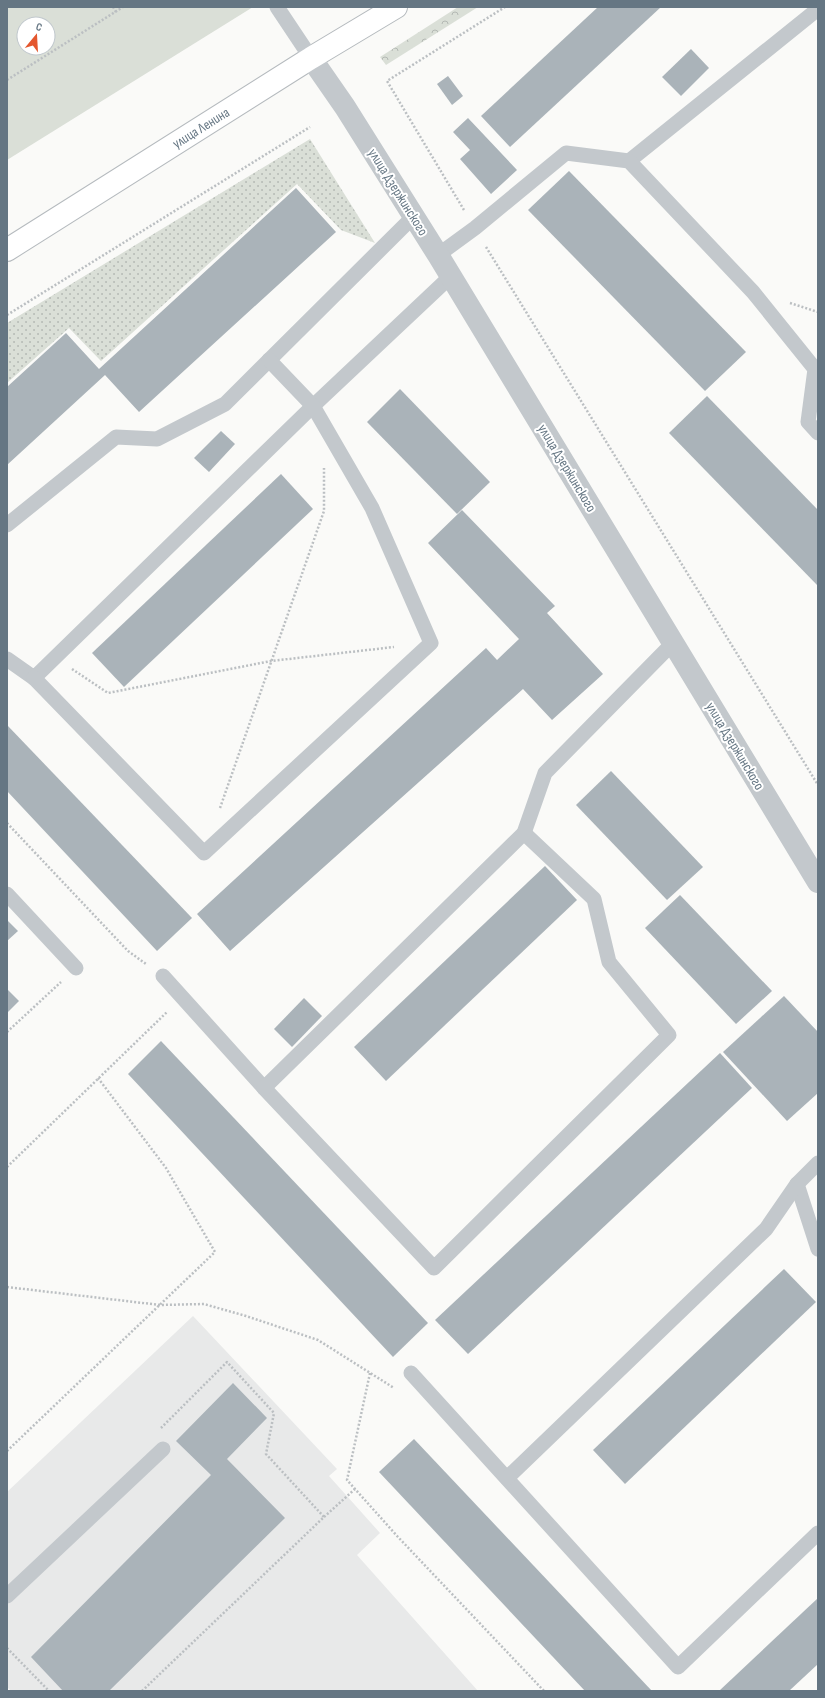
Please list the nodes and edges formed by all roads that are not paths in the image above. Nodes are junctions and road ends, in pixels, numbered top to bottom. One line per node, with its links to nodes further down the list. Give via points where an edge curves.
1 (278, 7): 4 (lane)
2 (396, 7): 4 (main road, улица Ленина)
3 (818, 9): 5 (lane)
4 (311, 58): 6 (street, улица Дзержинского); 7 (main road, улица Ленина)
5 (629, 161): 8 (lane, via 566,153); 12 (lane, via 753,292 815,369 808,422)
6 (414, 216): 8 (street, улица Дзержинского); 10 (lane)
7 (7, 250)
8 (438, 255): 9 (street, улица Дзержинского)
9 (451, 276): 11 (lane); 14 (street, улица Дзержинского)
10 (270, 360): 11 (lane); 13 (lane, via 226,404 157,439 116,437)
11 (313, 406): 16 (lane); 16 (lane, via 372,508 431,643 204,853)
12 (818, 433)
13 (7, 525)
14 (672, 643): 17 (lane, via 545,773); 18 (street, улица Дзержинского)
15 (7, 659): 16 (lane)
16 (34, 678)
17 (524, 833): 22 (lane); 22 (lane, via 594,899 609,962 669,1035 434,1268)
18 (818, 882)
19 (7, 894): 20 (lane)
20 (76, 968)
21 (163, 976): 22 (lane)
22 (264, 1088)
23 (818, 1163): 24 (lane)
24 (797, 1184): 25 (lane); 28 (lane, via 766,1229)
25 (818, 1250)
26 (411, 1373): 28 (lane)
27 (163, 1449): 30 (lane)
28 (507, 1478): 29 (lane, via 678,1667)
29 (818, 1533)
30 (7, 1596)

